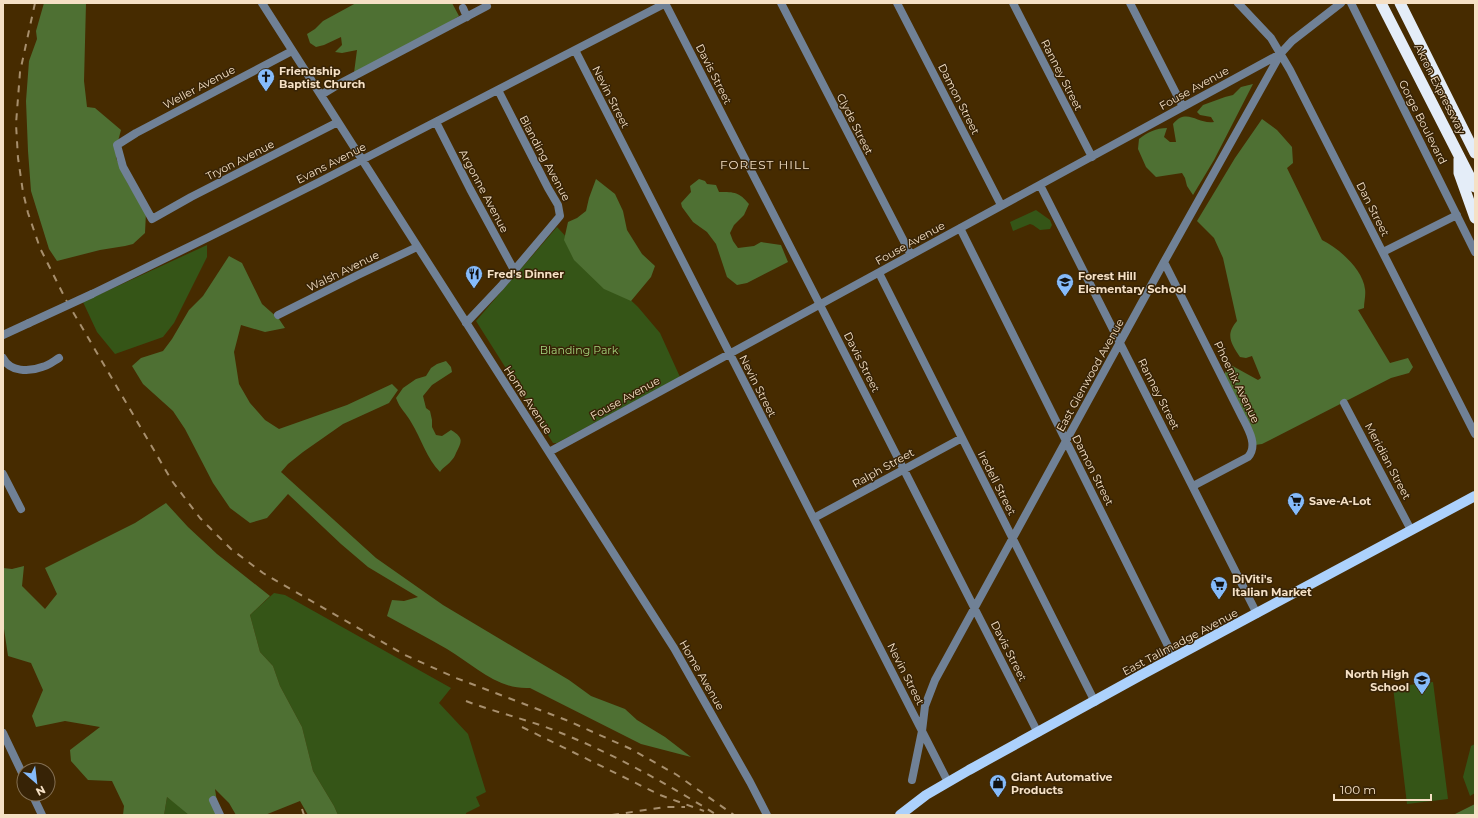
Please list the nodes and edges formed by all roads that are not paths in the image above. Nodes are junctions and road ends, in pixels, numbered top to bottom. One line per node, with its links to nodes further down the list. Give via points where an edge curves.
1 (262, 3): 16 (street, Home Avenue)
2 (665, 3): 15 (street, Evans Avenue); 41 (street, Davis Street)
3 (781, 3): 37 (street, Clyde Street)
4 (897, 3): 29 (street, Damon Street)
5 (1013, 3): 25 (street, Ranney Street)
6 (1130, 3): 20 (street)
7 (1238, 3): 17 (street, Dan Street, via 1271,38)
8 (1341, 3): 17 (street, East Glenwood Avenue)
9 (1351, 3): 30 (street, Gorge Boulevard)
10 (1381, 3): 24 (highway, Akron Expressway)
11 (1400, 3): 23 (highway, Akron Expressway)
12 (487, 6): 14 (street)
13 (463, 8): 14 (street)
14 (467, 17): 19 (street)
15 (575, 50): 18 (street, Evans Avenue); 46 (street, Nevin Street)
16 (292, 51): 19 (street, Home Avenue); 32 (street, Weller Avenue, via 117,145 123,167)
17 (1280, 53): 20 (street, Fouse Avenue); 35 (street, Dan Street); 38 (street, East Glenwood Avenue)
18 (498, 90): 22 (street, Evans Avenue); 39 (street, Blanding Avenue, via 560,210 556,222)
19 (321, 95): 21 (street, Home Avenue)
20 (1183, 107): 25 (street, Fouse Avenue)
21 (338, 122): 26 (street, Home Avenue); 32 (street, Tryon Avenue)
22 (436, 122): 26 (street, Evans Avenue); 39 (street, Argonne Avenue)
23 (1475, 153)
24 (1459, 156): 28 (highway, Akron Expressway); 31 (highway, via 1459,173)
25 (1092, 157): 27 (street, Fouse Avenue)
26 (362, 160): 34 (street, Home Avenue); 44 (street, Evans Avenue, bridge, via 132,275)
27 (1040, 185): 29 (street, Fouse Avenue); 45 (street, Ranney Street)
28 (1475, 187)
29 (1002, 205): 33 (street, Fouse Avenue)
30 (1457, 215): 35 (street); 36 (street, Gorge Boulevard)
31 (1475, 218)
32 (152, 219)
33 (960, 228): 37 (street, Fouse Avenue); 52 (street, Damon Street)
34 (417, 247): 42 (street, Walsh Avenue); 43 (street, Home Avenue)
35 (1383, 252): 50 (street, Dan Street)
36 (1475, 252)
37 (911, 255): 40 (street, Fouse Avenue)
38 (1164, 262): 45 (street, East Glenwood Avenue); 56 (street, Phoenix Avenue, via 1241,415 1253,448 1248,457)
39 (514, 270): 43 (street, Blanding Avenue)
40 (879, 273): 41 (street, Fouse Avenue); 51 (street, Iredell Street)
41 (820, 304): 46 (street, Fouse Avenue); 54 (street, Davis Street)
42 (278, 315)
43 (466, 323): 53 (street, Home Avenue)
44 (3, 335)
45 (1121, 341): 52 (street, East Glenwood Avenue); 56 (street, Ranney Street)
46 (730, 354): 53 (street, Fouse Avenue); 59 (street, Nevin Street)
47 (3, 358): 48 (street, via 5,363 15,369 28,370 43,367)
48 (59, 358)
49 (1344, 403): 60 (street, Meridian Street)
50 (1475, 434)
51 (962, 438): 54 (street, Ralph Street); 61 (street, Iredell Street)
52 (1066, 440): 61 (street, East Glenwood Avenue); 64 (street, Damon Street)
53 (549, 452): 76 (street, Home Avenue, via 674,648)
54 (905, 469): 59 (street, Ralph Street); 62 (street, Davis Street)
55 (3, 474): 58 (street)
56 (1193, 486): 63 (street, Ranney Street)
57 (1475, 496): 60 (main road, East Tallmadge Avenue)
58 (21, 510)
59 (814, 518): 66 (street, Nevin Street)
60 (1411, 530): 63 (main road, East Tallmadge Avenue)
61 (1012, 538): 62 (street, East Glenwood Avenue); 65 (street, Iredell Street)
62 (974, 608): 66 (street, East Glenwood Avenue, via 934,680 925,706); 67 (street, Davis Street)
63 (1258, 614): 64 (main road, East Tallmadge Avenue)
64 (1174, 658): 65 (main road, East Tallmadge Avenue)
65 (1095, 702): 67 (main road, East Tallmadge Avenue)
66 (922, 731): 70 (street, East Glenwood Avenue); 71 (street)
67 (1038, 732): 71 (main road, East Tallmadge Avenue)
68 (3, 733): 69 (street)
69 (17, 762)
70 (912, 780)
71 (948, 782): 77 (main road, East Tallmadge Avenue)
72 (213, 800): 75 (street)
73 (36, 802): 74 (street)
74 (42, 815)
75 (220, 815)
76 (767, 815)
77 (900, 815)

